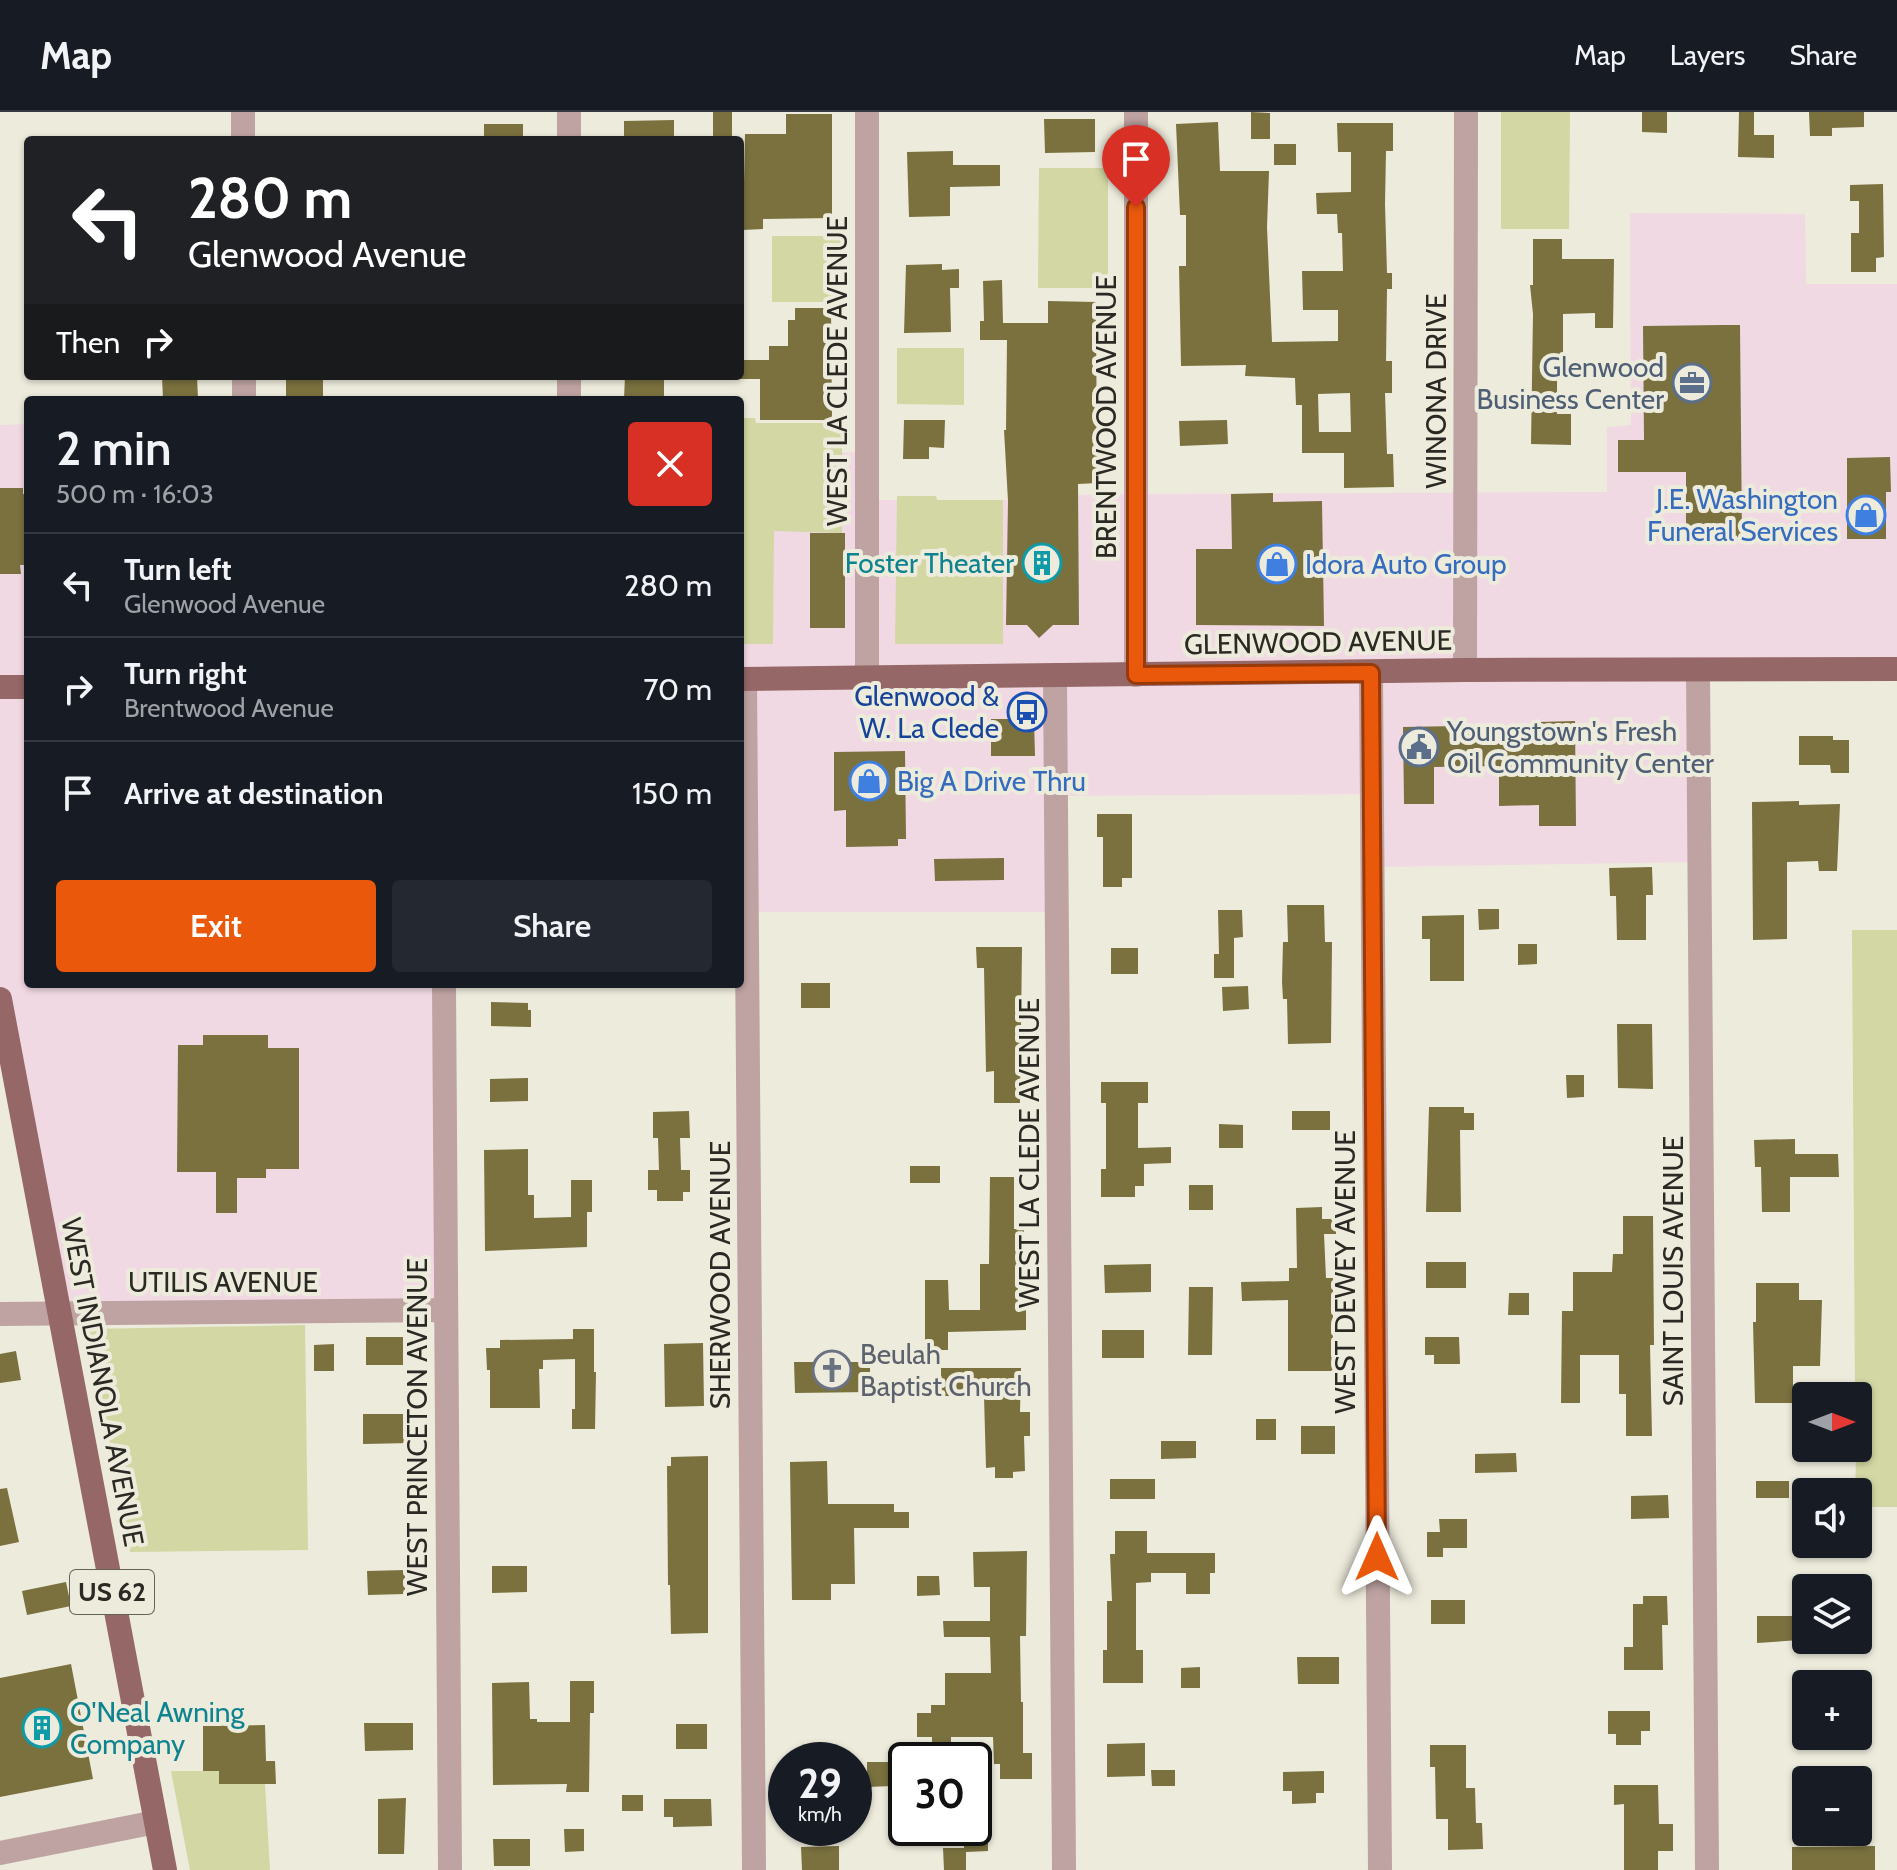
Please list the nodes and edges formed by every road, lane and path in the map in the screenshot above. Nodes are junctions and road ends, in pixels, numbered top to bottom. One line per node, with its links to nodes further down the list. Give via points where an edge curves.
1 (243, 112): 6 (street)
2 (569, 112): 7 (street)
3 (867, 112): 14 (street, WEST LA CLEDE AVENUE)
4 (1136, 112): 12 (street, BRENTWOOD AVENUE)
5 (1466, 112): 9 (street, WINONA DRIVE)
6 (243, 136)
7 (569, 136)
8 (1897, 669): 10 (main road, GLENWOOD AVENUE)
9 (1465, 670): 10 (main road, GLENWOOD AVENUE); 11 (main road, GLENWOOD AVENUE)
10 (1698, 671): 31 (street, SAINT LOUIS AVENUE)
11 (1371, 673): 12 (main road, GLENWOOD AVENUE); 30 (street, WEST DEWEY AVENUE)
12 (1136, 675): 13 (main road, GLENWOOD AVENUE)
13 (1055, 676): 14 (main road, GLENWOOD AVENUE); 29 (street, WEST LA CLEDE AVENUE)
14 (867, 677): 15 (main road, GLENWOOD AVENUE)
15 (744, 679)
16 (0, 687): 17 (main road)
17 (24, 687)
18 (744, 787): 28 (street, SHERWOOD AVENUE)
19 (444, 988): 21 (street, WEST PRINCETON AVENUE)
20 (1, 1010): 23 (main road, WEST INDIANOLA AVENUE / US 62)
21 (446, 1310): 23 (street, UTILIS AVENUE); 27 (street, WEST PRINCETON AVENUE)
22 (0, 1314): 23 (street, UTILIS AVENUE)
23 (59, 1314): 24 (main road, WEST INDIANOLA AVENUE / US 62)
24 (156, 1822): 25 (street); 26 (main road, WEST INDIANOLA AVENUE / US 62)
25 (0, 1853)
26 (165, 1870)
27 (450, 1870)
28 (754, 1870)
29 (1064, 1870)
30 (1380, 1870)
31 (1707, 1870)

